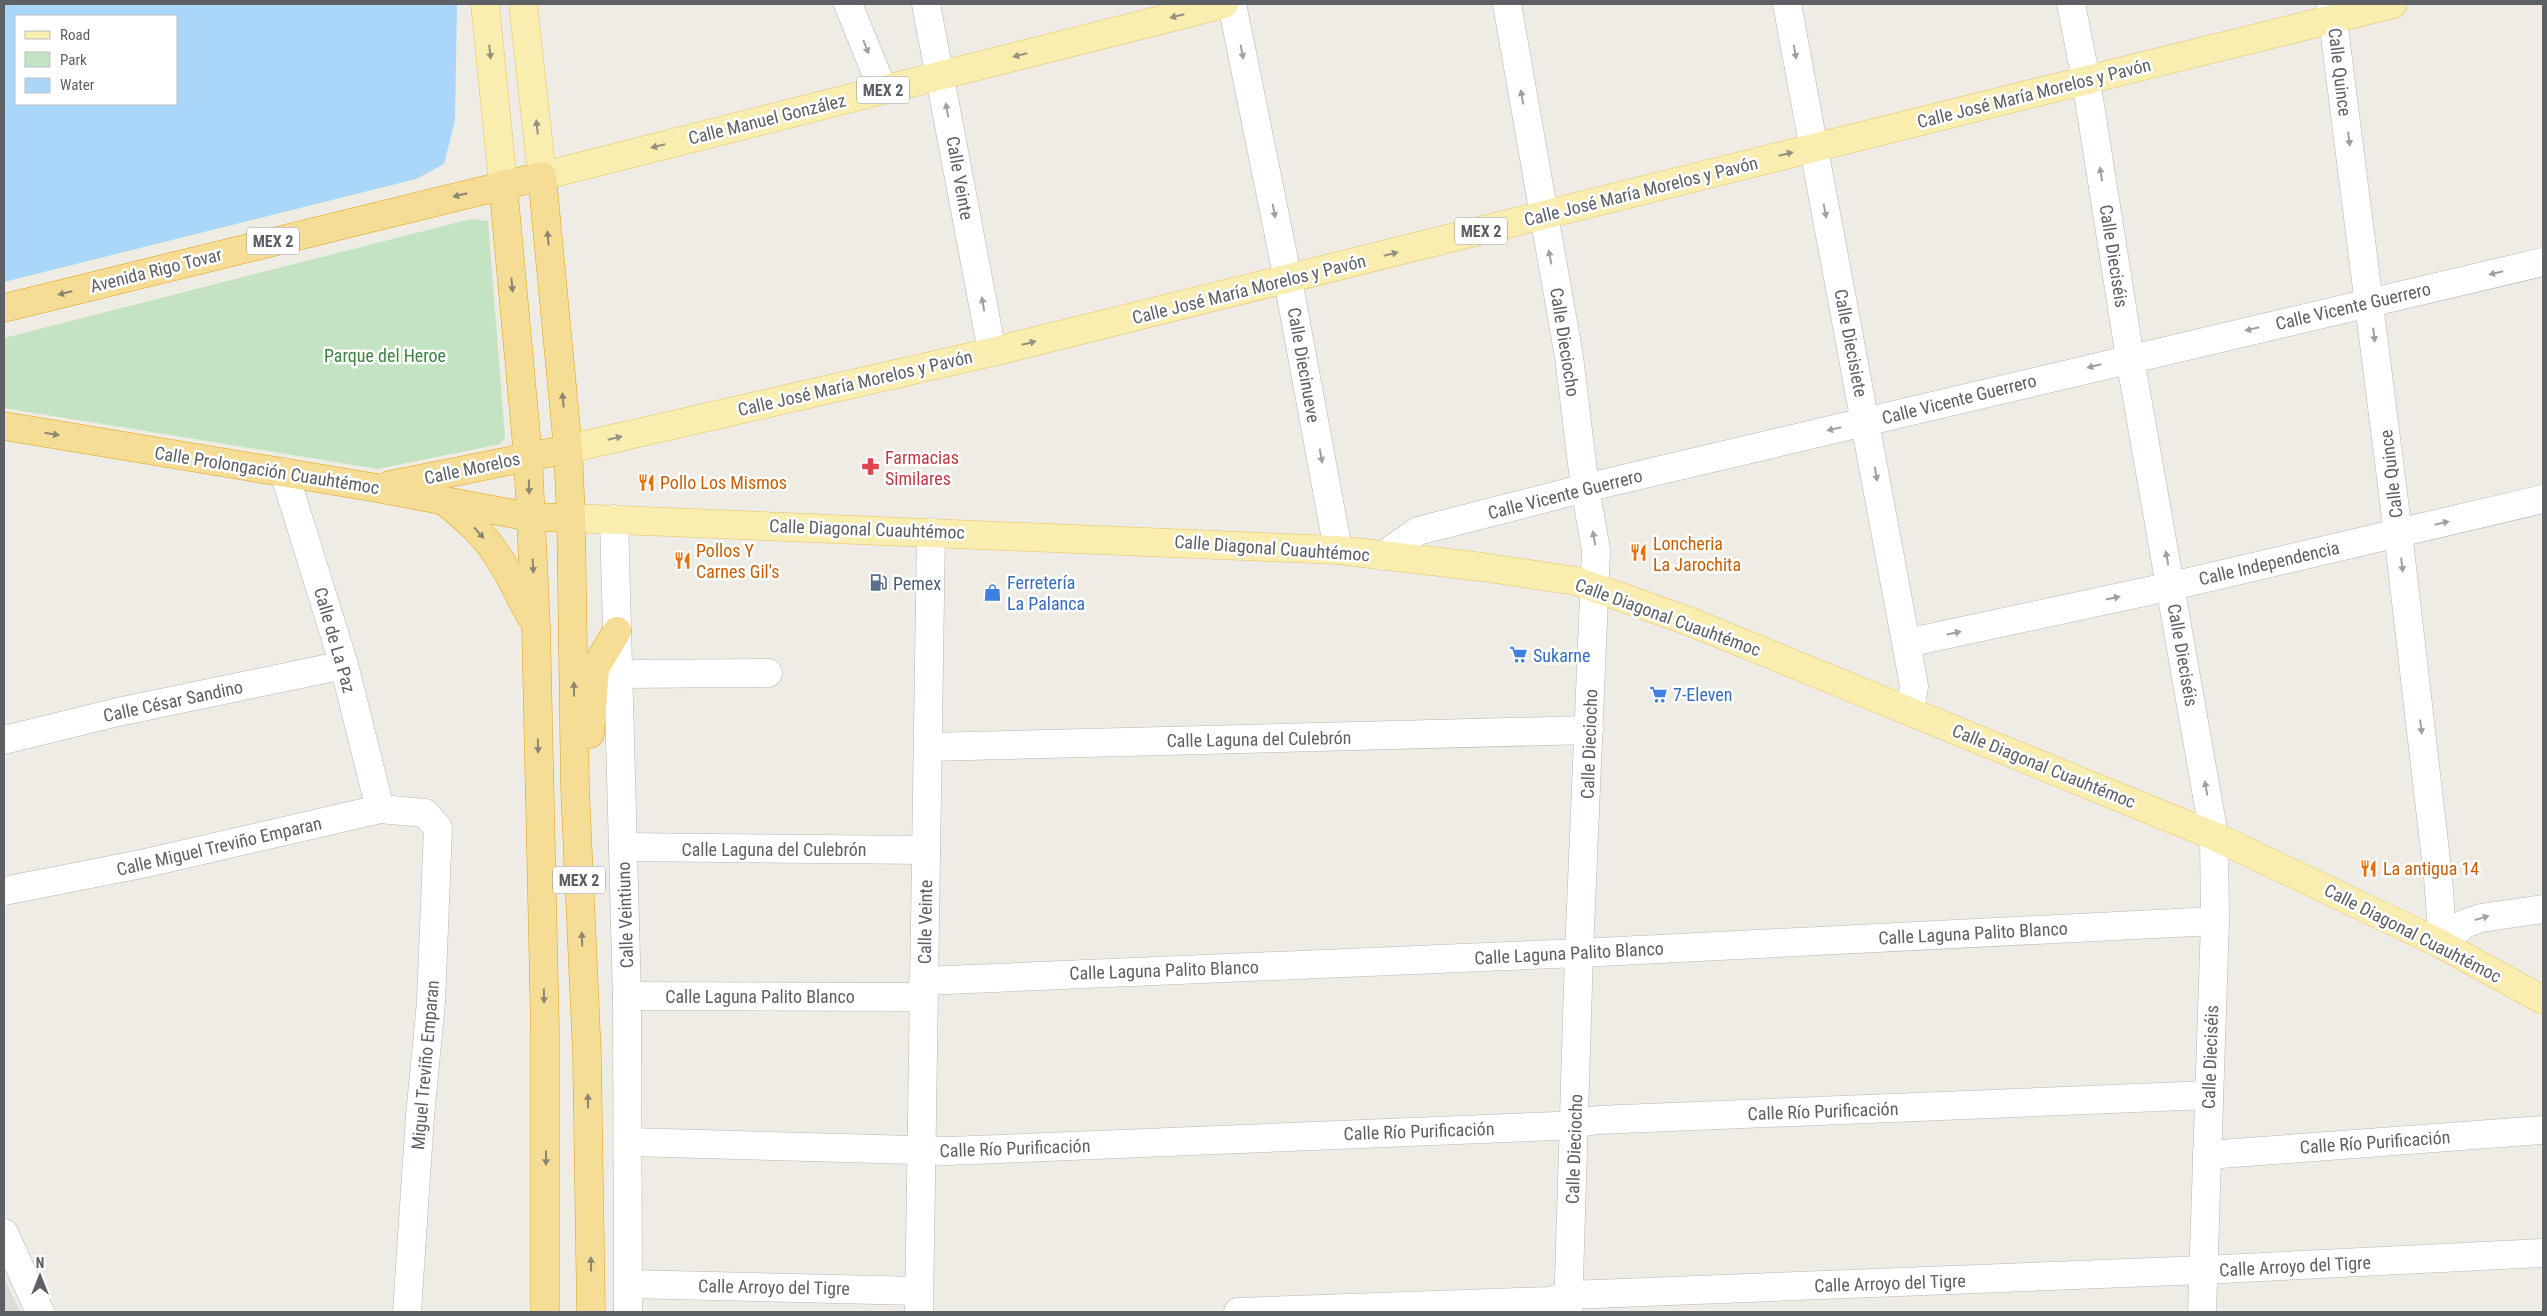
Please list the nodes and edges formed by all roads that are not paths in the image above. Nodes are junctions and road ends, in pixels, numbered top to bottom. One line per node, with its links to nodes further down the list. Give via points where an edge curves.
1 (485, 4): 17 (main road, one-way to 17)
2 (523, 4): 16 (main road, one-way to 2)
3 (848, 4): 14 (street, one-way to 14)
4 (926, 4): 12 (street, Calle Veinte)
5 (1224, 4): 12 (main road, Calle Manuel González / MEX 2, one-way to 12)
6 (1232, 4): 20 (street, Calle Diecinueve, one-way to 20)
7 (1506, 4): 18 (street, Calle Dieciocho, one-way to 7)
8 (1787, 4): 15 (street, Calle Diecisiete, one-way to 15)
9 (2071, 4): 13 (street, Calle Dieciséis)
10 (2393, 4): 11 (main road, Calle José María Morelos y Pavón / MEX 2)
11 (2332, 11): 13 (main road, Calle José María Morelos y Pavón / MEX 2); 21 (street, Calle Quince, one-way to 21)
12 (941, 75): 14 (main road, Calle Manuel González / MEX 2); 23 (street, Calle Veinte, one-way to 12)
13 (2086, 80): 15 (main road, Calle José María Morelos y Pavón / MEX 2); 24 (street, Calle Dieciséis, one-way to 13)
14 (883, 90): 16 (main road, Calle Manuel González / MEX 2, one-way to 16)
15 (1813, 148): 18 (main road, Calle José María Morelos y Pavón / MEX 2, one-way to 15); 25 (street, Calle Diecisiete, one-way to 25)
16 (542, 176): 17 (highway, Avenida Rigo Tovar / MEX 2); 27 (highway, MEX 2, one-way to 16)
17 (503, 184): 22 (highway, Avenida Rigo Tovar / MEX 2, one-way to 22); 28 (highway, MEX 2, one-way to 28)
18 (1542, 216): 20 (main road, Calle José María Morelos y Pavón / MEX 2, one-way to 18); 31 (street, Calle Dieciocho, one-way to 18, via 1569,358)
19 (2543, 262): 21 (street, Calle Vicente Guerrero, one-way to 21)
20 (1288, 280): 23 (main road, Calle José María Morelos y Pavón / MEX 2, one-way to 20); 39 (street, Calle Diecinueve, one-way to 39)
21 (2370, 302): 24 (street, Calle Vicente Guerrero, one-way to 24); 38 (street, Calle Quince, one-way to 38)
22 (4, 308)
23 (992, 352): 27 (main road, Calle José María Morelos y Pavón / MEX 2, one-way to 23)
24 (2130, 358): 25 (street, Calle Vicente Guerrero, one-way to 25); 41 (street, Calle Dieciséis, one-way to 24)
25 (1866, 421): 31 (street, Calle Vicente Guerrero, one-way to 31); 45 (street, Calle Diecisiete, one-way to 45)
26 (4, 426): 29 (highway, Calle Prolongación Cuauhtémoc / MEX 2, one-way to 29)
27 (568, 449): 28 (highway, Calle Morelos / MEX 2); 35 (highway, MEX 2)
28 (528, 457): 30 (highway, Calle Morelos / MEX 2); 34 (highway, MEX 2, one-way to 34)
29 (284, 472): 30 (highway, Calle Prolongación Cuauhtémoc / MEX 2); 46 (street, Calle de La Paz)
30 (377, 488): 33 (highway, Calle Prolongación Cuauhtémoc)
31 (1585, 488): 40 (street, Calle Vicente Guerrero, via 1418,532); 42 (street, Calle Dieciocho, one-way to 31, via 1596,550)
32 (2543, 499): 38 (street, Calle Independencia, one-way to 32)
33 (443, 500): 34 (highway, Calle Prolongación Cuauhtémoc); 43 (highway, one-way to 43, via 488,542)
34 (530, 517): 35 (highway, Calle Prolongación Cuauhtémoc); 43 (highway, MEX 2, one-way to 43)
35 (571, 518): 36 (main road, Calle Diagonal Cuauhtémoc); 53 (highway, MEX 2, one-way to 35)
36 (614, 519): 37 (main road, Calle Diagonal Cuauhtémoc); 44 (street, Calle Veintiuno)
37 (932, 532): 39 (main road, Calle Diagonal Cuauhtémoc); 52 (street, Calle Veinte)
38 (2398, 534): 41 (street, Calle Independencia); 62 (street, Calle Quince, one-way to 62)
39 (1338, 550): 40 (main road, Calle Diagonal Cuauhtémoc)
40 (1382, 556): 42 (main road, Calle Diagonal Cuauhtémoc, via 1518,572)
41 (2172, 586): 45 (street, Calle Independencia, one-way to 41); 56 (street, Calle Dieciséis, one-way to 41)
42 (1595, 587): 49 (main road, Calle Diagonal Cuauhtémoc, via 1691,622); 50 (street, Calle Dieciocho)
43 (536, 627): 81 (highway, MEX 2, one-way to 81, via 545,1031)
44 (617, 631): 48 (street, Calle Veintiuno); 53 (highway, via 595,668 588,753)
45 (1907, 643): 49 (street, Calle Diecisiete, via 1914,686)
46 (344, 665): 51 (street, Calle César Sandino, via 118,712); 54 (street, Calle de La Paz)
47 (768, 673): 48 (street)
48 (618, 674): 57 (street, Calle Veintiuno)
49 (1910, 711): 56 (main road, Calle Diagonal Cuauhtémoc)
50 (1590, 730): 52 (street, Calle Laguna del Culebrón); 63 (street, Calle Dieciocho)
51 (4, 740)
52 (928, 747): 58 (street, Calle Veinte)
53 (575, 788): 82 (highway, MEX 2, one-way to 53, via 587,1056)
54 (380, 809): 55 (street, Calle Miguel Treviño Emparan, via 425,813); 59 (street, Calle Miguel Treviño Emparan, via 146,863)
55 (433, 819): 80 (street, Miguel Treviño Emparan, via 438,828 431,1002)
56 (2214, 836): 61 (street, Calle Dieciséis); 62 (main road, Calle Diagonal Cuauhtémoc)
57 (623, 848): 58 (street, Calle Laguna del Culebrón); 65 (street, Calle Veintiuno)
58 (926, 850): 64 (street, Calle Veinte)
59 (4, 891)
60 (2543, 909): 62 (street, one-way to 60, via 2464,924 2481,918)
61 (2215, 921): 63 (street, Calle Laguna Palito Blanco); 67 (street, Calle Dieciséis)
62 (2443, 945): 66 (main road, Calle Diagonal Cuauhtémoc)
63 (1579, 953): 64 (street, Calle Laguna Palito Blanco); 68 (street, Calle Dieciocho)
64 (923, 989): 65 (street, Calle Laguna Palito Blanco); 71 (street, Calle Veinte)
65 (627, 996): 70 (street, Calle Veintiuno)
66 (2543, 1000)
67 (2209, 1095): 68 (street, Calle Río Purificación); 72 (street, Calle Dieciséis)
68 (1575, 1123): 71 (street, Calle Río Purificación, via 959,1151); 78 (street, Calle Dieciocho)
69 (2543, 1130): 72 (street, Calle Río Purificación)
70 (629, 1142): 71 (street, Calle Río Purificación); 76 (street, Calle Veintiuno)
71 (921, 1150): 77 (street, Calle Veinte)
72 (2207, 1154): 75 (street, Calle Dieciséis)
73 (4, 1233): 79 (street)
74 (2543, 1253): 75 (street, Calle Arroyo del Tigre)
75 (2203, 1270): 78 (street, Calle Arroyo del Tigre); 85 (street, Calle Dieciséis)
76 (629, 1284): 77 (street, Calle Arroyo del Tigre); 83 (street, Calle Veintiuno)
77 (919, 1301)
78 (1569, 1304): 84 (street, Calle Arroyo del Tigre, via 1550,1301)
79 (40, 1312)
80 (407, 1312)
81 (545, 1312)
82 (591, 1312)
83 (628, 1312)
84 (1238, 1312)
85 (2202, 1312)

